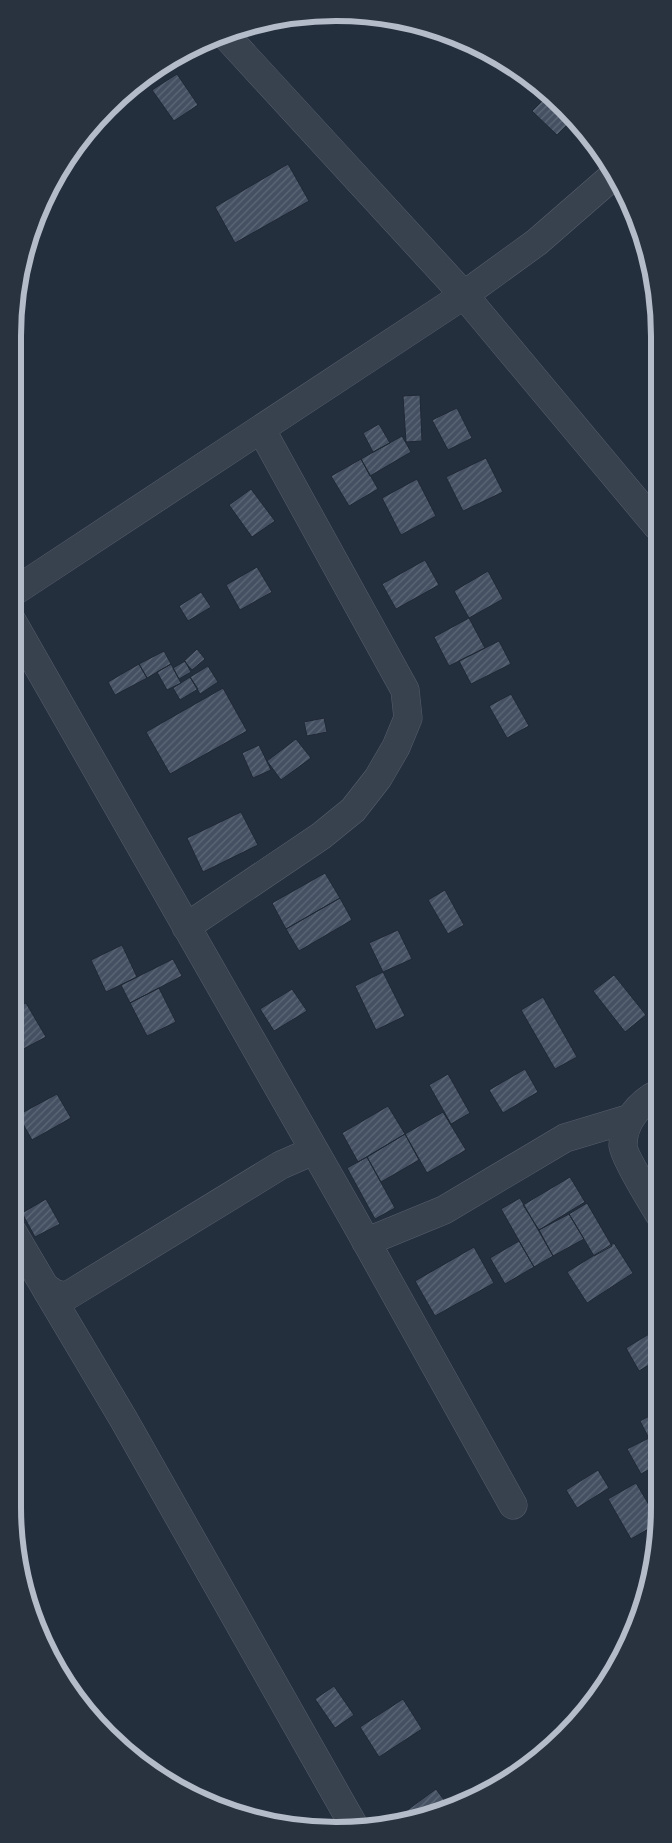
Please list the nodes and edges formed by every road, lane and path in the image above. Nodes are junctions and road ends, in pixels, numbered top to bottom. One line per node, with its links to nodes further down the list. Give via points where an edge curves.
1 (230, 40): 3 (street)
2 (609, 179): 3 (street, via 537,242)
3 (464, 295): 4 (street); 5 (street)
4 (261, 429): 6 (street); 8 (street, via 405,690 408,718 378,778 353,810 321,836)
5 (651, 519)
6 (21, 587)
7 (21, 637): 8 (street)
8 (186, 927): 11 (street)
9 (651, 1096): 10 (street)
10 (628, 1119): 12 (street, via 623,1146); 13 (street, via 565,1138 444,1210)
11 (313, 1151): 13 (street); 15 (street, via 281,1165 67,1296 54,1294)
12 (651, 1199)
13 (366, 1242): 16 (street)
14 (21, 1246): 15 (street)
15 (45, 1287): 17 (street)
16 (513, 1505)
17 (351, 1821)

